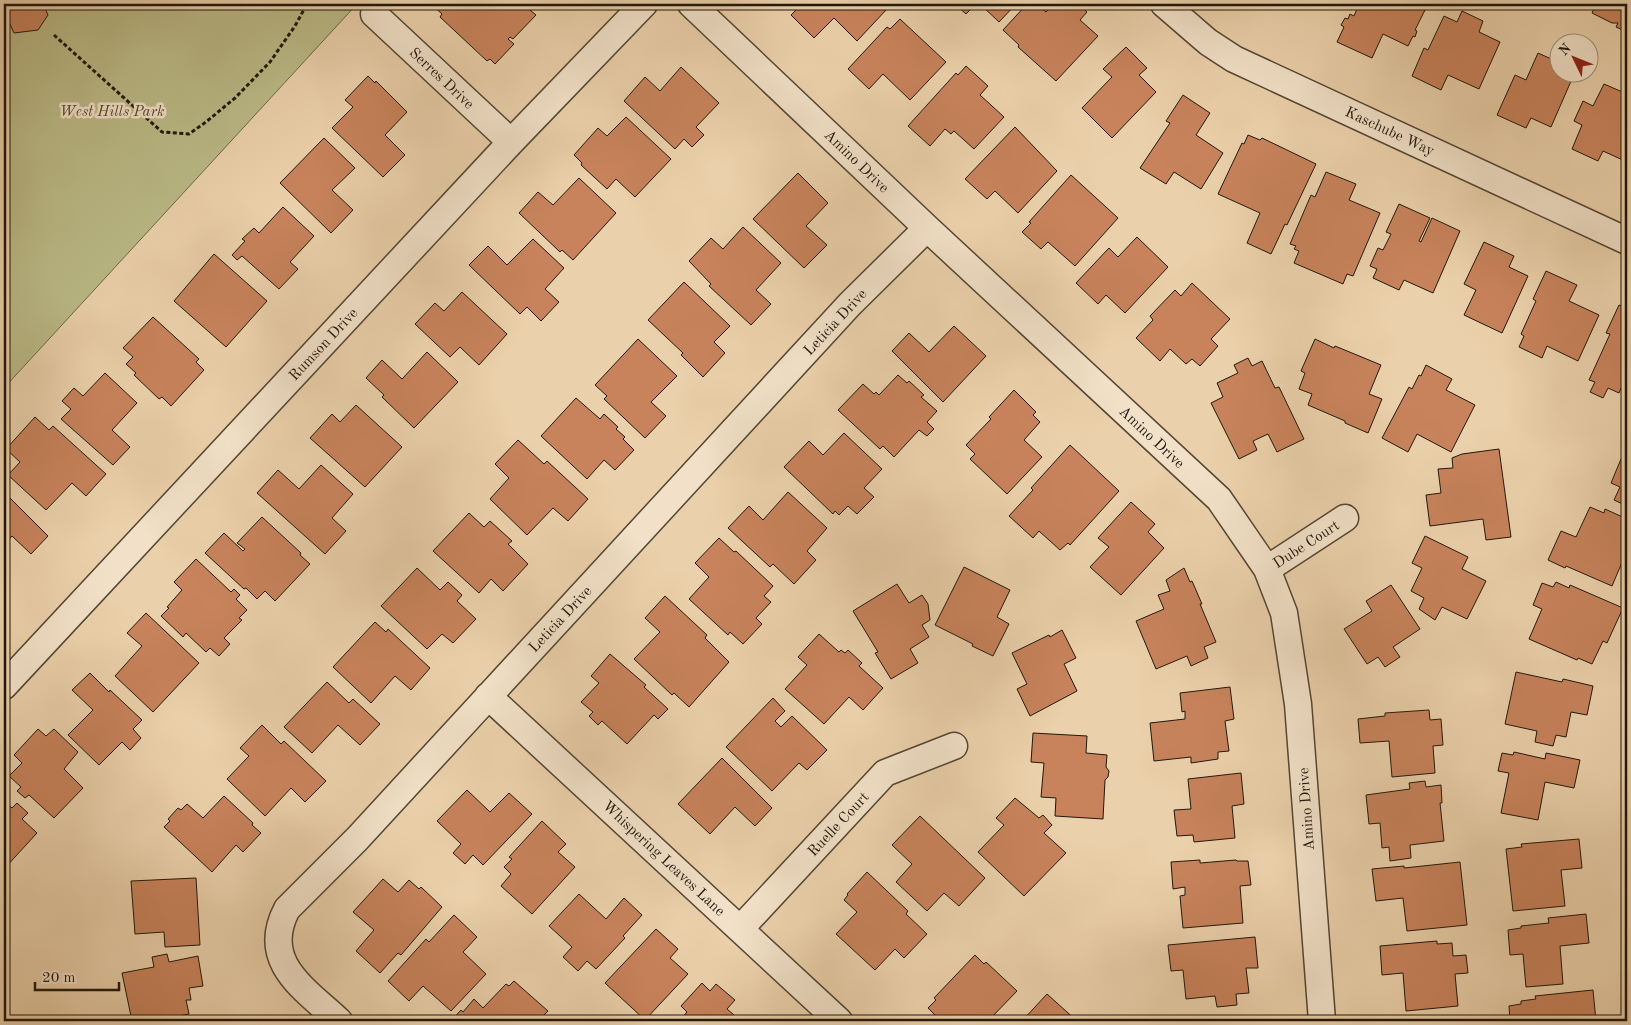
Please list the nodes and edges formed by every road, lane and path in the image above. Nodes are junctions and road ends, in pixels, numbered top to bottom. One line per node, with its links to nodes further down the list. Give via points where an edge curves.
1 (307, 4): 6 (path, via 270,62 236,98 189,134 162,132)
2 (644, 4): 7 (street, Rumson Drive)
3 (691, 4): 8 (street, Amino Drive)
4 (1164, 4): 9 (street, Kaschube Way, via 1208,42 1234,59)
5 (374, 14): 7 (street, Serres Drive)
6 (54, 35)
7 (511, 142): 12 (street, Rumson Drive)
8 (928, 228): 11 (street, Amino Drive, via 1219,499); 13 (street, Leticia Drive, via 850,304)
9 (1627, 241)
10 (1346, 518): 11 (street, Dube Court)
11 (1267, 569): 18 (street, Amino Drive, via 1284,613 1298,704)
12 (4, 686)
13 (488, 696): 15 (street, Whispering Leaves Lane); 16 (street, Leticia Drive, via 357,839 291,904 281,920 278,945 286,969)
14 (954, 746): 15 (street, Ruelle Court, via 885,772)
15 (740, 929): 17 (street, Whispering Leaves Lane)
16 (339, 1021)
17 (839, 1021)
18 (1322, 1021)

